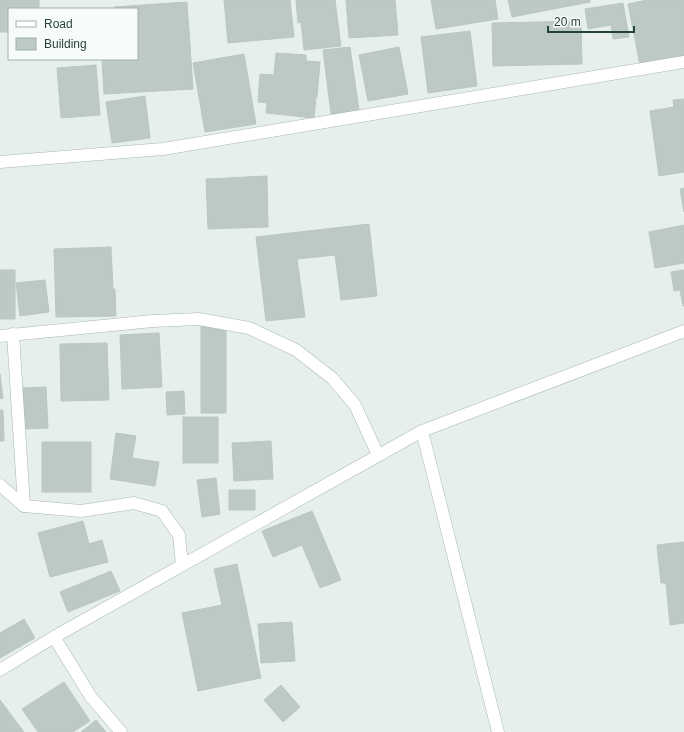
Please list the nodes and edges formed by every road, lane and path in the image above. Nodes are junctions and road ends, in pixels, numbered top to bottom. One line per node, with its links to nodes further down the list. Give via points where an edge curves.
1 (684, 62): 2 (street, via 163,149)
2 (0, 162)
3 (684, 331): 6 (street)
4 (13, 334): 5 (street); 7 (street, via 198,319 249,328 296,350 332,378 355,404); 9 (street)
5 (0, 336)
6 (422, 431): 7 (street); 14 (street)
7 (378, 455): 10 (street)
8 (0, 485): 9 (street)
9 (24, 506): 10 (street, via 81,511 134,502 162,511 179,535)
10 (182, 566): 11 (street)
11 (54, 637): 12 (street); 13 (street, via 91,697)
12 (0, 670)
13 (121, 732)
14 (498, 732)

